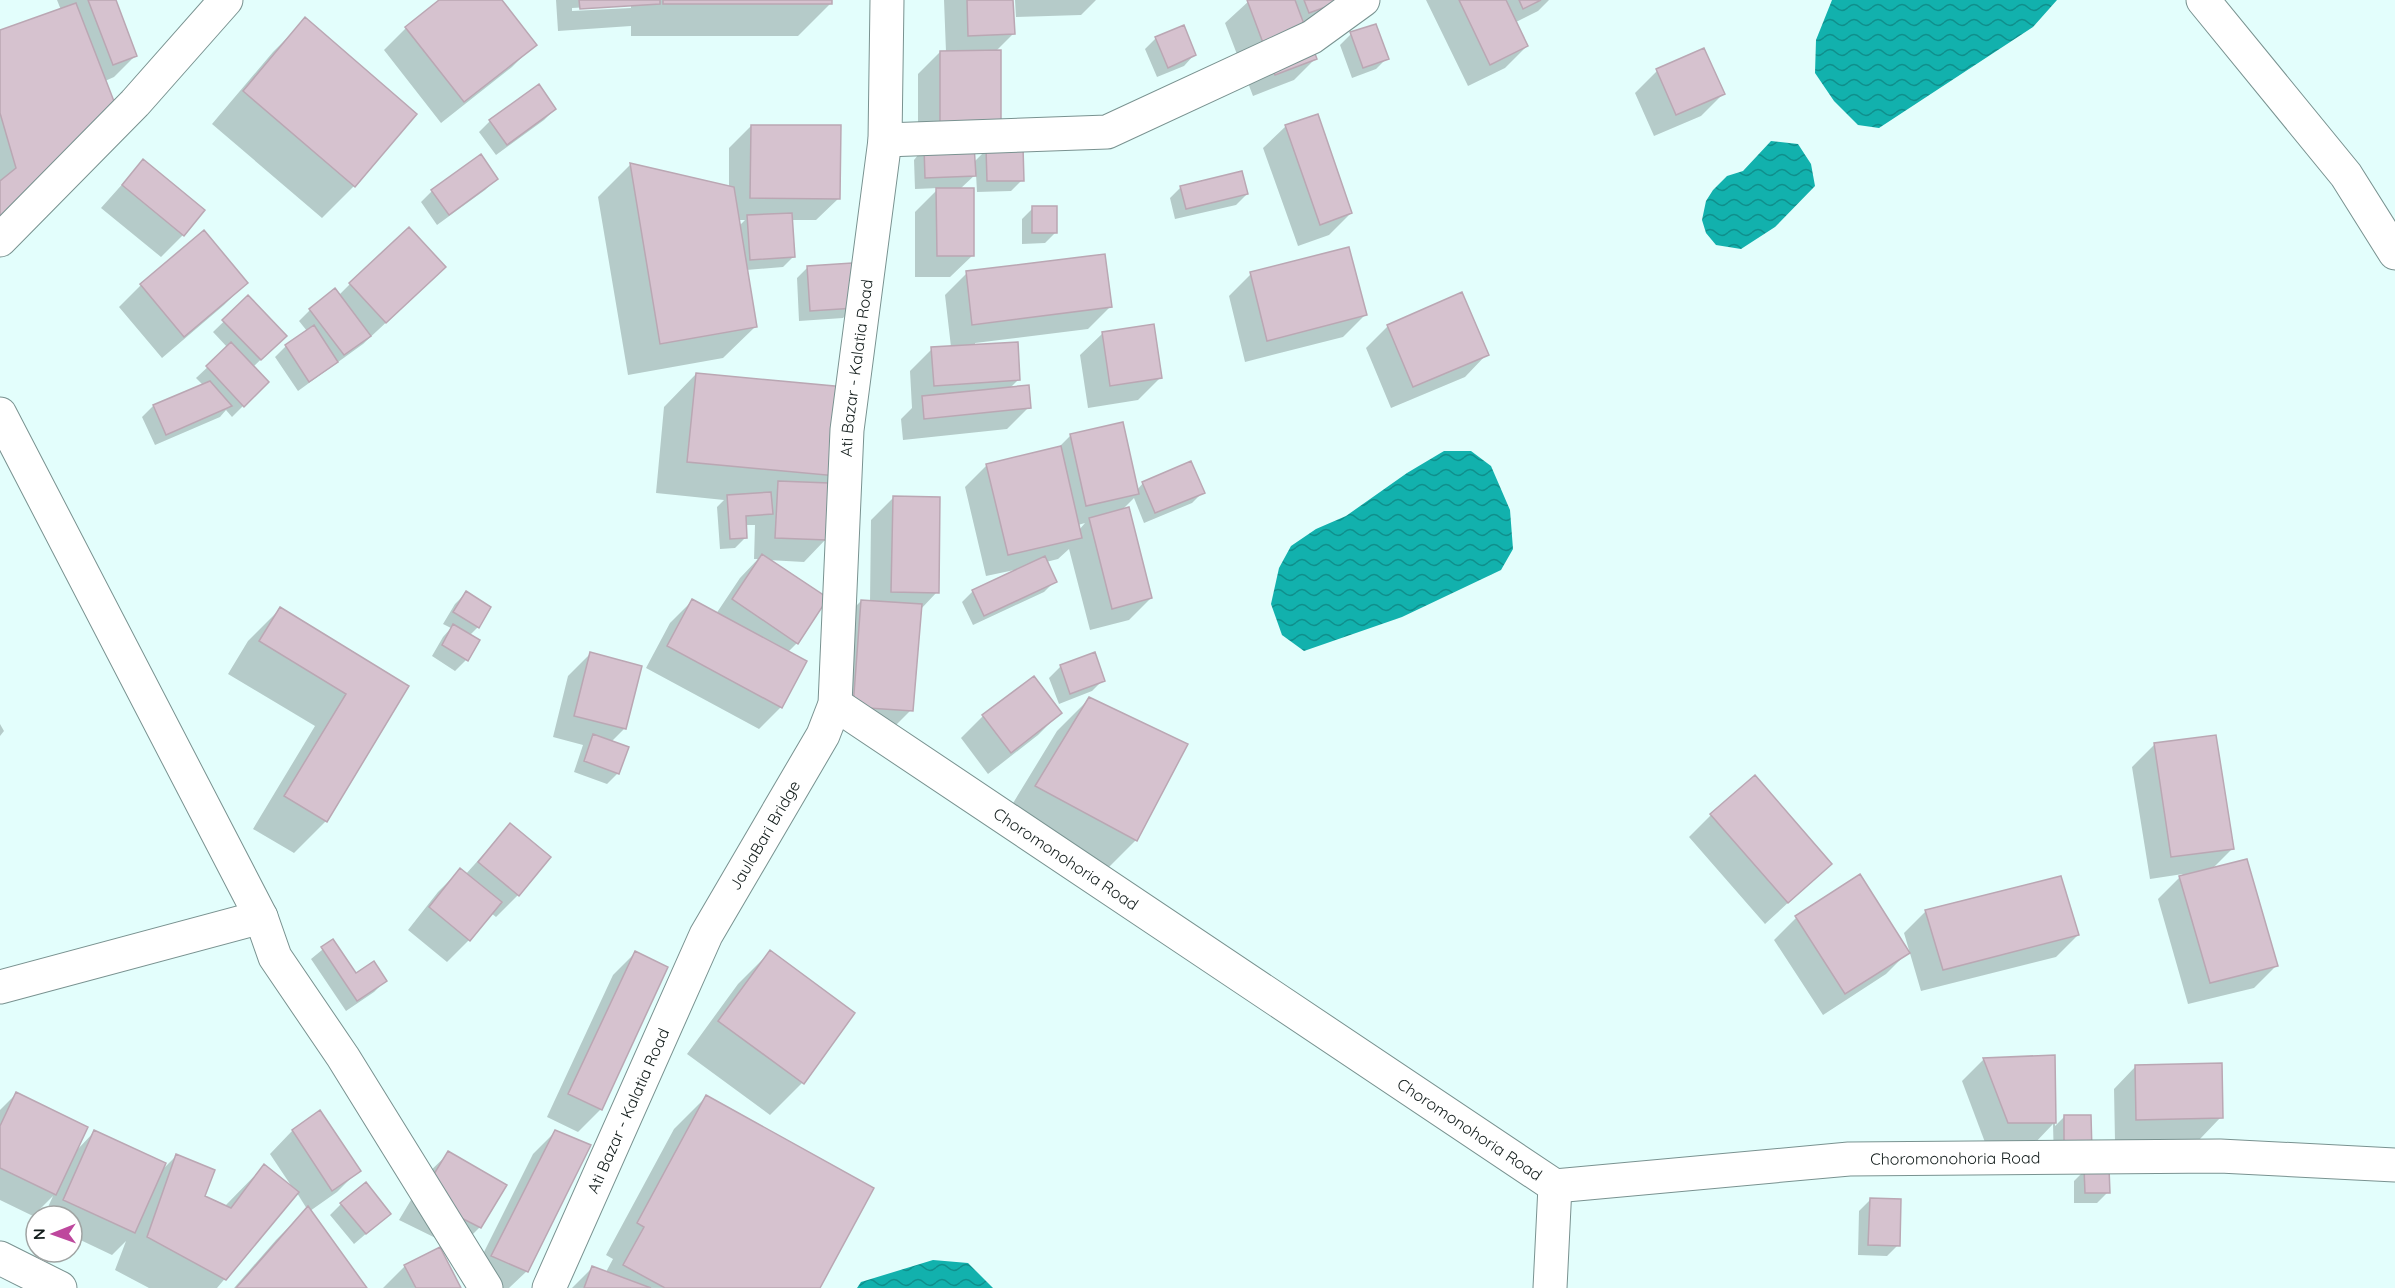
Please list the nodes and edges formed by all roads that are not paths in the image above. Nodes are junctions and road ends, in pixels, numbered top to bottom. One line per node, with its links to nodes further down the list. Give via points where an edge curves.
1 (226, 0): 6 (street, via 135,103)
2 (887, 0): 5 (street, Ati Bazar - Kalatia Road)
3 (1363, 0): 5 (street, via 1312,37 1107,132)
4 (2203, 0): 7 (street, via 2346,175)
5 (885, 140): 9 (street, Ati Bazar - Kalatia Road, via 847,430)
6 (0, 240)
7 (2395, 253)
8 (0, 414): 11 (street)
9 (835, 704): 10 (street, Ati Bazar - Kalatia Road); 15 (street, Choromonohoria Road)
10 (823, 735): 12 (street, JaulaBari Bridge)
11 (261, 917): 13 (street); 18 (street, via 275,957 343,1057)
12 (706, 935): 19 (street, Ati Bazar - Kalatia Road)
13 (0, 987)
14 (2395, 1165): 15 (street, Choromonohoria Road, via 2220,1156 1850,1159)
15 (1555, 1186): 20 (street)
16 (0, 1258): 17 (street)
17 (60, 1288)
18 (486, 1288)
19 (549, 1288)
20 (1550, 1288)

